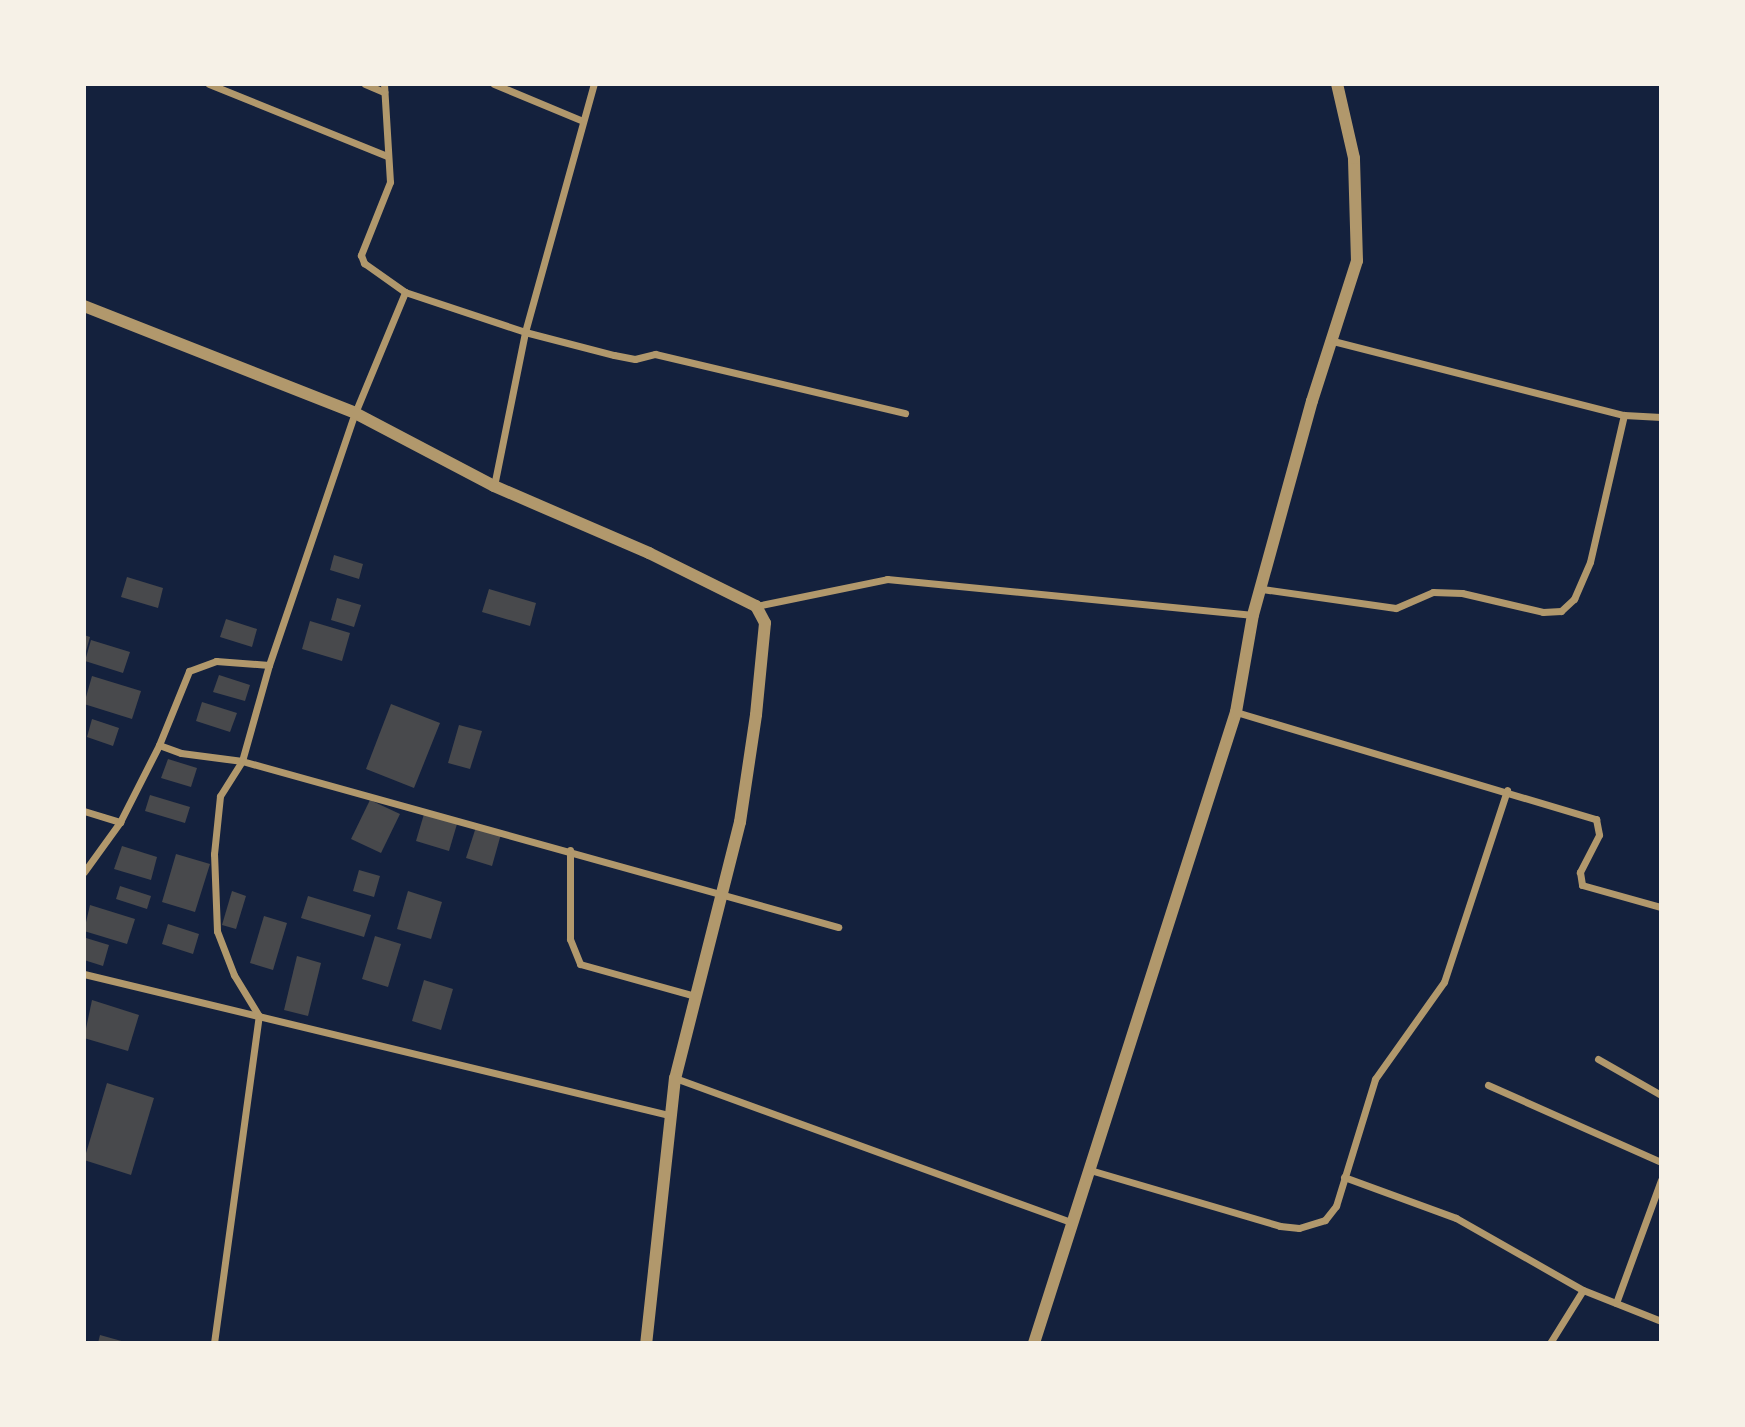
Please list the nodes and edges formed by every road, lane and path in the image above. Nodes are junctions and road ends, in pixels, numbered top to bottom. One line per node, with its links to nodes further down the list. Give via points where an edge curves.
1 (209, 84): 8 (street)
2 (365, 84): 6 (street)
3 (494, 84): 7 (street)
4 (594, 84): 7 (street)
5 (1337, 84): 12 (street, via 1354,158 1359,209 1357,261)
6 (384, 88): 8 (street)
7 (583, 121): 11 (street)
8 (387, 156): 9 (street, via 390,182 361,255)
9 (405, 292): 11 (street); 13 (street)
10 (84, 306): 13 (street)
11 (525, 332): 14 (street, via 635,359 655,354); 17 (street)
12 (1333, 341): 15 (street); 18 (street, via 1312,401)
13 (355, 413): 17 (street); 21 (street)
14 (905, 413)
15 (1624, 415): 16 (street); 18 (street, via 1590,562 1574,599 1561,611 1543,612 1462,593 1433,592 1395,608)
16 (1661, 418)
17 (494, 486): 19 (street)
18 (1262, 589): 20 (street)
19 (757, 606): 20 (street, via 887,579); 30 (street, via 765,623 756,715 740,821)
20 (1253, 615): 22 (street)
21 (269, 665): 23 (street, via 216,661 189,671); 24 (street)
22 (1236, 712): 25 (street); 42 (street)
23 (159, 745): 24 (street, via 181,753); 27 (street)
24 (242, 761): 28 (street); 35 (street, via 220,796 214,900 217,930 234,975)
25 (1507, 790): 31 (street, via 1596,819 1599,835 1580,872 1582,885); 43 (street, via 1444,982 1375,1079)
26 (84, 811): 27 (street)
27 (120, 822): 29 (street)
28 (570, 850): 30 (street); 34 (street, via 570,939 580,964)
29 (84, 872)
30 (720, 894): 32 (street); 34 (street)
31 (1661, 907)
32 (838, 927)
33 (84, 974): 35 (street)
34 (695, 996): 37 (street)
35 (259, 1016): 40 (street); 49 (street)
36 (1598, 1059): 39 (street)
37 (674, 1078): 40 (street); 45 (street)
38 (1488, 1085): 41 (street)
39 (1661, 1096)
40 (669, 1115): 50 (street)
41 (1661, 1162)
42 (1090, 1170): 43 (street, via 1299,1228 1325,1220 1336,1206); 45 (street)
43 (1344, 1177): 46 (street, via 1456,1218)
44 (1661, 1180): 47 (street)
45 (1073, 1223): 51 (street)
46 (1583, 1290): 47 (street); 52 (street)
47 (1616, 1303): 48 (street)
48 (1661, 1321)
49 (214, 1343)
50 (646, 1343)
51 (1034, 1343)
52 (1550, 1343)

